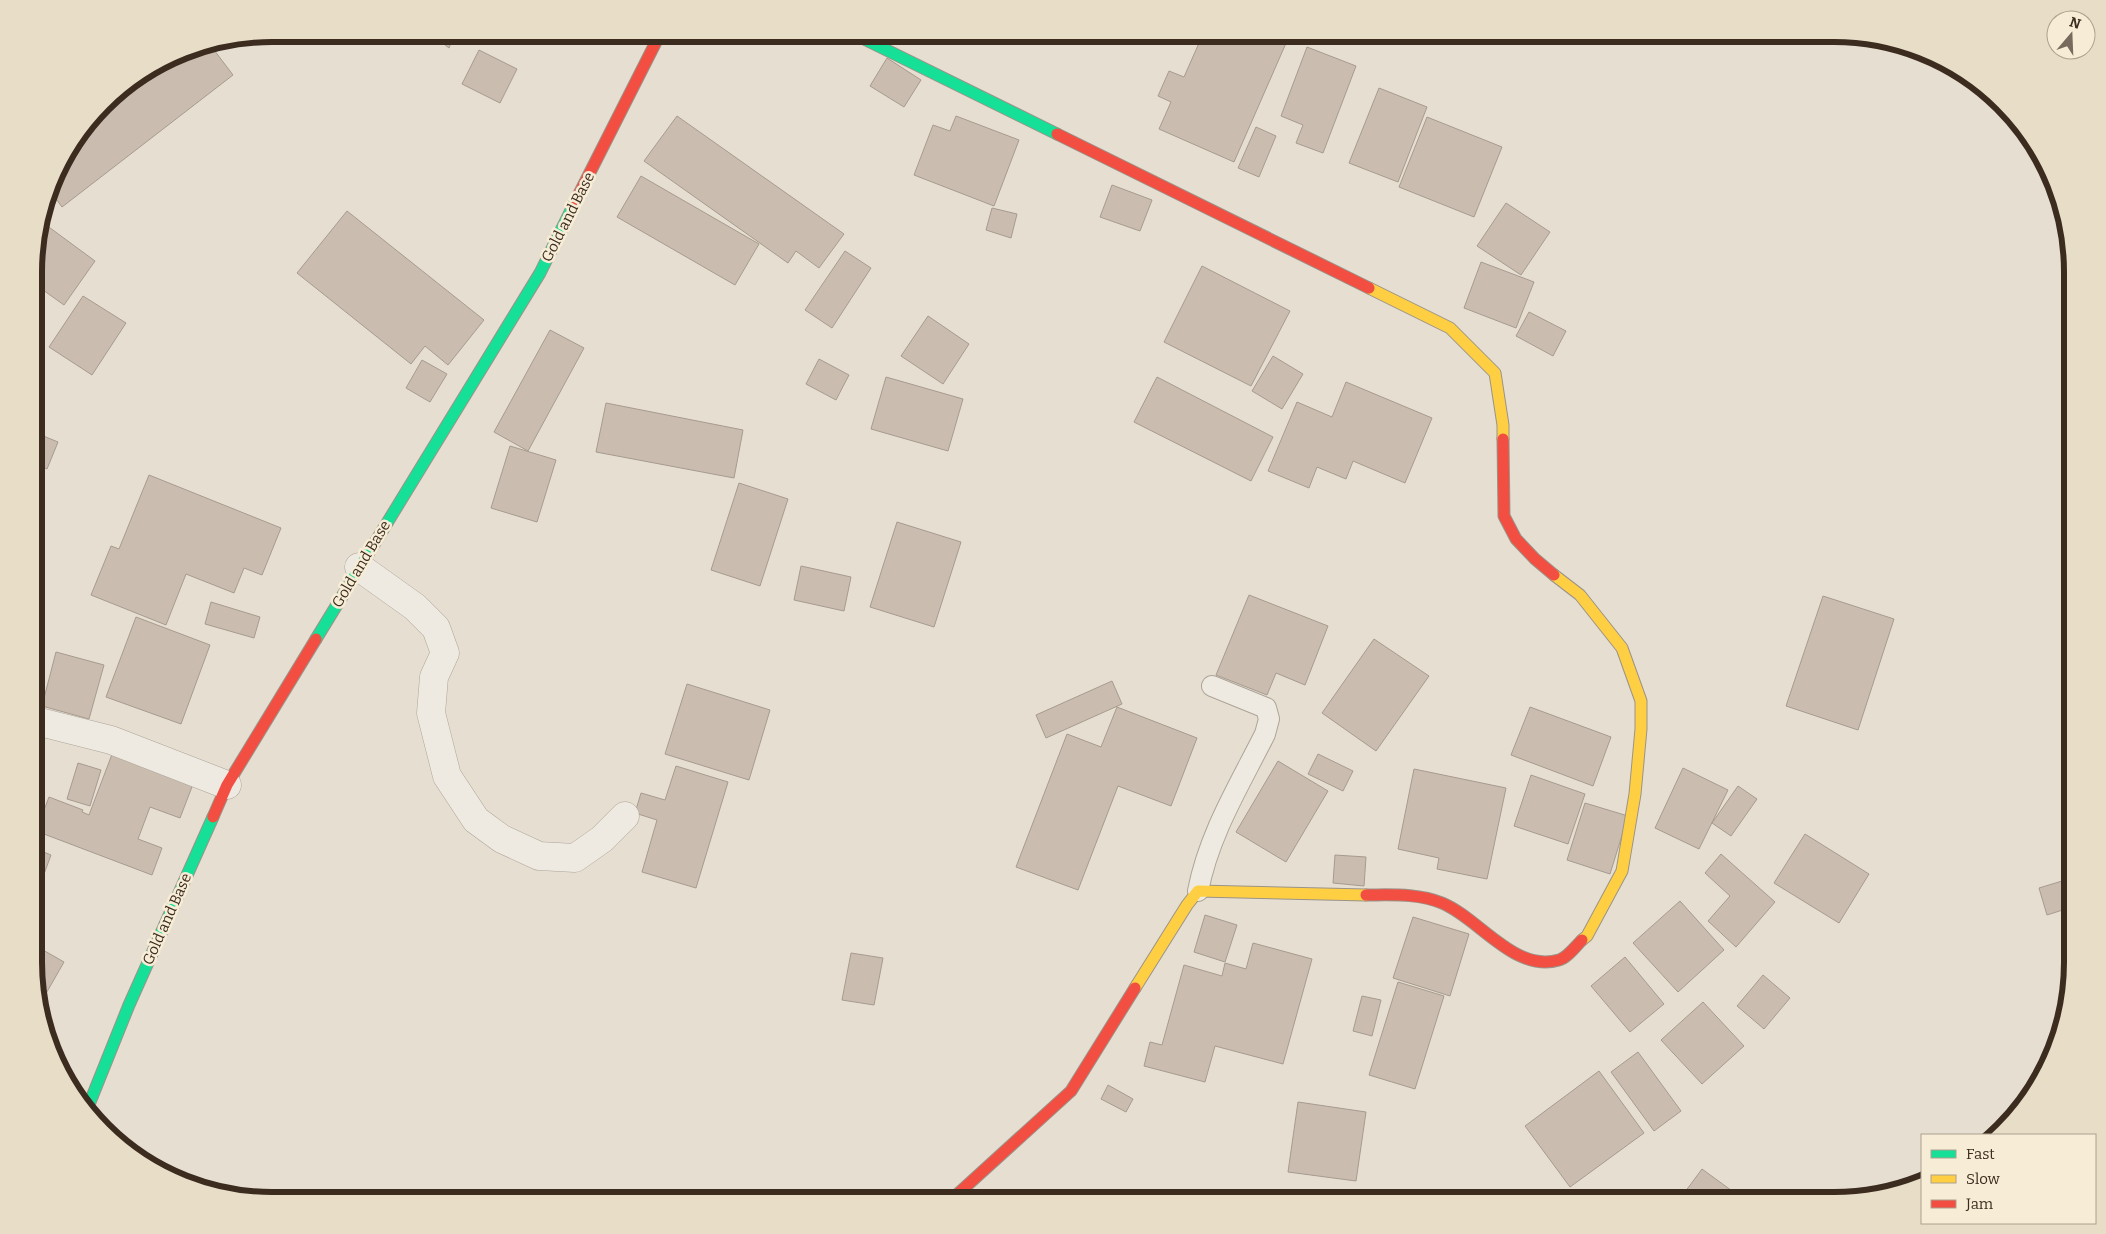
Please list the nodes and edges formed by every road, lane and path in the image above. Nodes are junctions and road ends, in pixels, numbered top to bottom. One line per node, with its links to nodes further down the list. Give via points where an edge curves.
1 (656, 42): 3 (street, Gold and Base, via 540,272)
2 (870, 42): 8 (street, via 1450,328 1495,373 1503,425 1504,516 1516,539 1580,595 1622,648 1641,701 1635,794 1622,871 1587,936 1561,960 1542,962 1512,953 1443,903 1420,896)
3 (359, 567): 6 (street, Gold and Base); 7 (street, via 415,606 436,628 445,653 434,677 431,713 447,776 476,820 502,839 539,856 575,858 602,839)
4 (1212, 686): 8 (lane, via 1266,708 1269,719 1265,734 1212,840)
5 (42, 723): 6 (street, via 111,740)
6 (227, 785): 9 (street, Gold and Base, via 129,1005)
7 (625, 816)
8 (1198, 891): 10 (street, via 1071,1091)
9 (90, 1102)
10 (961, 1192)

